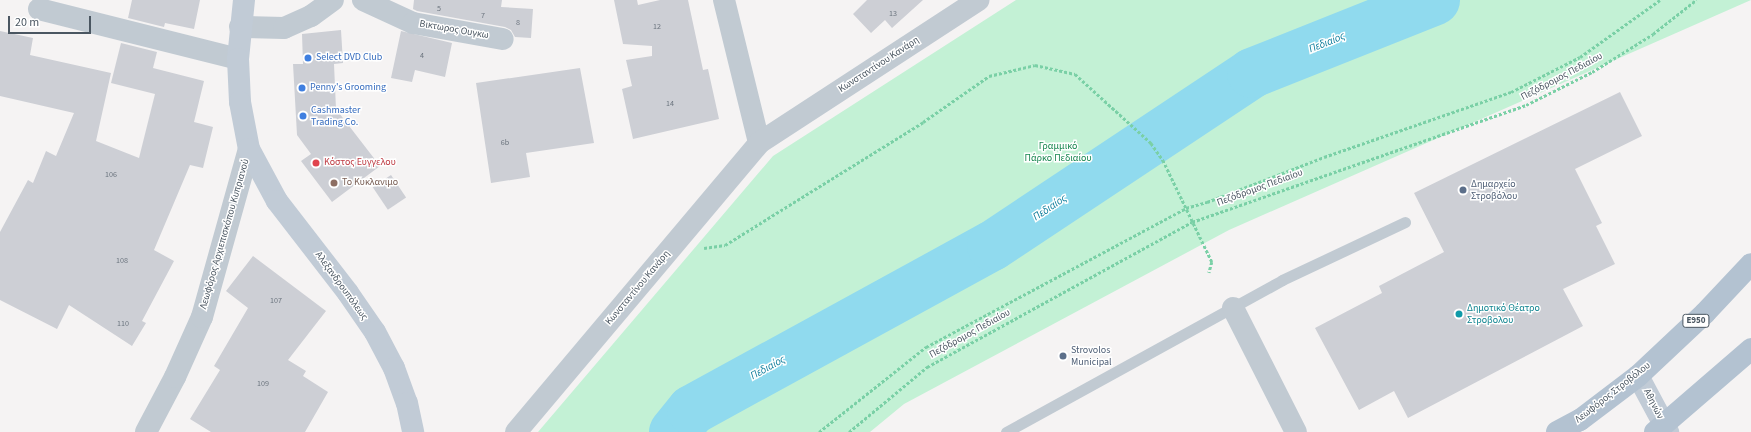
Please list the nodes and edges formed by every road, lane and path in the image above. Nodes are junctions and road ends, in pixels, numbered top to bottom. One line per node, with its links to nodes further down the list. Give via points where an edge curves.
1 (244, 0): 9 (street, Λεωφόρος Αρχιεπισκόπου Κυπριανού)
2 (333, 0): 9 (street, via 311,16 284,28)
3 (363, 0): 10 (street, Βικτωρος Ουγκω, via 413,23)
4 (724, 0): 12 (street)
5 (978, 0): 12 (street, Κωνσταντίνου Κανάρη)
6 (1660, 0): 14 (path, via 1580,57 1511,92)
7 (1696, 0): 15 (path, Πεζόδρομος Πεδιαίου, via 1653,34 1592,72 1526,105)
8 (39, 10): 11 (street)
9 (240, 28): 11 (street, Λεωφόρος Αρχιεπισκόπου Κυπριανού)
10 (503, 38)
11 (238, 59): 13 (street, Λεωφόρος Αρχιεπισκόπου Κυπριανού, via 240,102)
12 (759, 143): 26 (street, Κωνσταντίνου Κανάρη)
13 (249, 149): 24 (street, Λεωφόρος Αρχιεπισκόπου Κυπριανού, via 202,316); 25 (street, Αλεξανδρουπόλεως, via 277,201 375,332 394,368 407,403)
14 (1186, 208): 15 (path); 17 (path, via 1163,160 1151,143 1075,74 1035,65 988,76 923,122 725,245); 27 (path, via 926,347)
15 (1192, 222): 19 (path, via 1212,262); 28 (path, Πεζόδρομος Πεδιαίου, via 927,367)
16 (1406, 222): 20 (lane, via 1282,280)
17 (703, 249)
18 (1751, 264): 22 (main road, Λεωφόρος Στροβόλου / E950, via 1705,313)
19 (1208, 273)
20 (1233, 308): 29 (lane); 30 (street)
21 (1751, 349): 23 (main road)
22 (1638, 376): 23 (street, Αθηνών); 31 (main road, Λεωφόρος Στροβόλου / E950, via 1580,420)
23 (1662, 430)
24 (146, 432)
25 (413, 432)
26 (516, 432)
27 (818, 432)
28 (849, 432)
29 (1006, 432)
30 (1296, 432)
31 (1557, 432)

